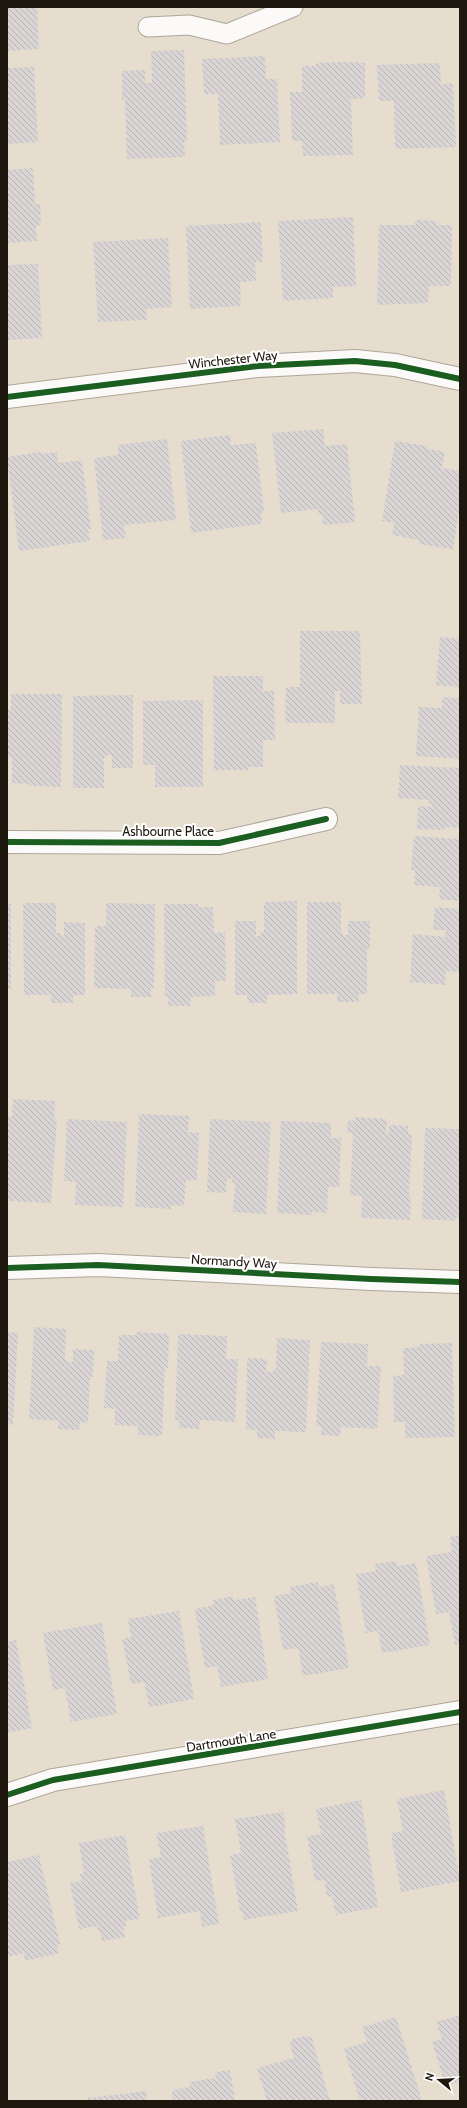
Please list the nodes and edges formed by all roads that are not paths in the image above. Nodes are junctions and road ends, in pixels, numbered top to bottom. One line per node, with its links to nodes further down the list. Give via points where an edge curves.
1 (293, 7): 2 (lane, via 227,34 189,25)
2 (148, 27)
3 (460, 379): 4 (street, Winchester Way, via 395,365 355,361 258,366)
4 (7, 397)
5 (326, 819): 6 (street, Ashbourne Place, via 220,843)
6 (7, 842)
7 (7, 1268): 8 (street, Normandy Way, via 98,1266)
8 (460, 1282)
9 (460, 1712): 10 (street, Dartmouth Lane, via 54,1780)
10 (7, 1795)

